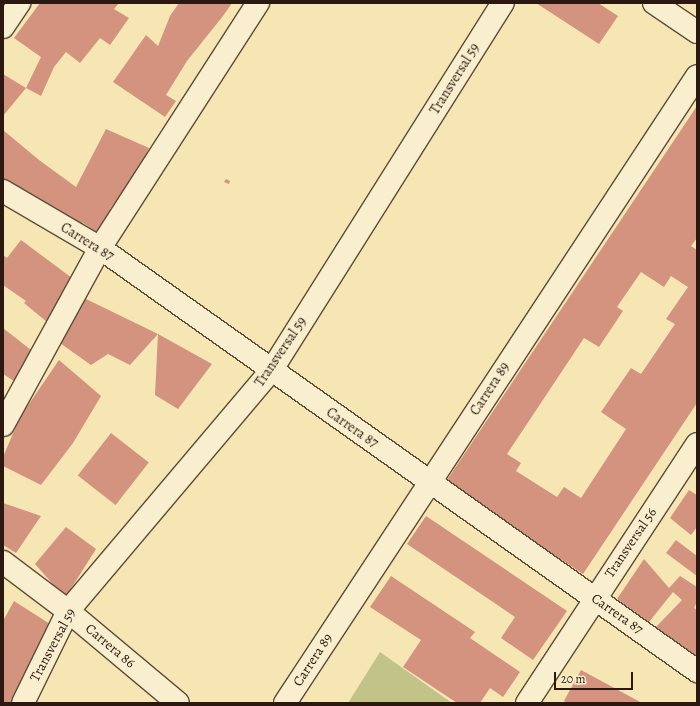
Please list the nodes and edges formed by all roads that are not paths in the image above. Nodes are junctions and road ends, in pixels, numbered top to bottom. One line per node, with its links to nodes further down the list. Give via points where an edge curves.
1 (19, 3): 5 (street)
2 (258, 3): 9 (street)
3 (503, 3): 10 (street, Transversal 59)
4 (654, 3): 6 (street)
5 (3, 27)
6 (697, 32)
7 (697, 76): 13 (street, Carrera 89)
8 (3, 191): 9 (street, Carrera 87)
9 (100, 248): 10 (street, Carrera 87); 11 (street)
10 (271, 371): 13 (street, Carrera 87); 16 (street, Transversal 59)
11 (3, 424)
12 (697, 444): 15 (street, Transversal 56)
13 (430, 482): 15 (street, Carrera 87); 20 (street, Carrera 89)
14 (3, 562): 16 (street, Carrera 86)
15 (594, 598): 17 (street, Carrera 87); 21 (street, Transversal 56)
16 (68, 611): 18 (street, Transversal 59); 19 (street, Carrera 86)
17 (697, 671)
18 (23, 703)
19 (178, 703)
20 (285, 703)
21 (527, 703)

